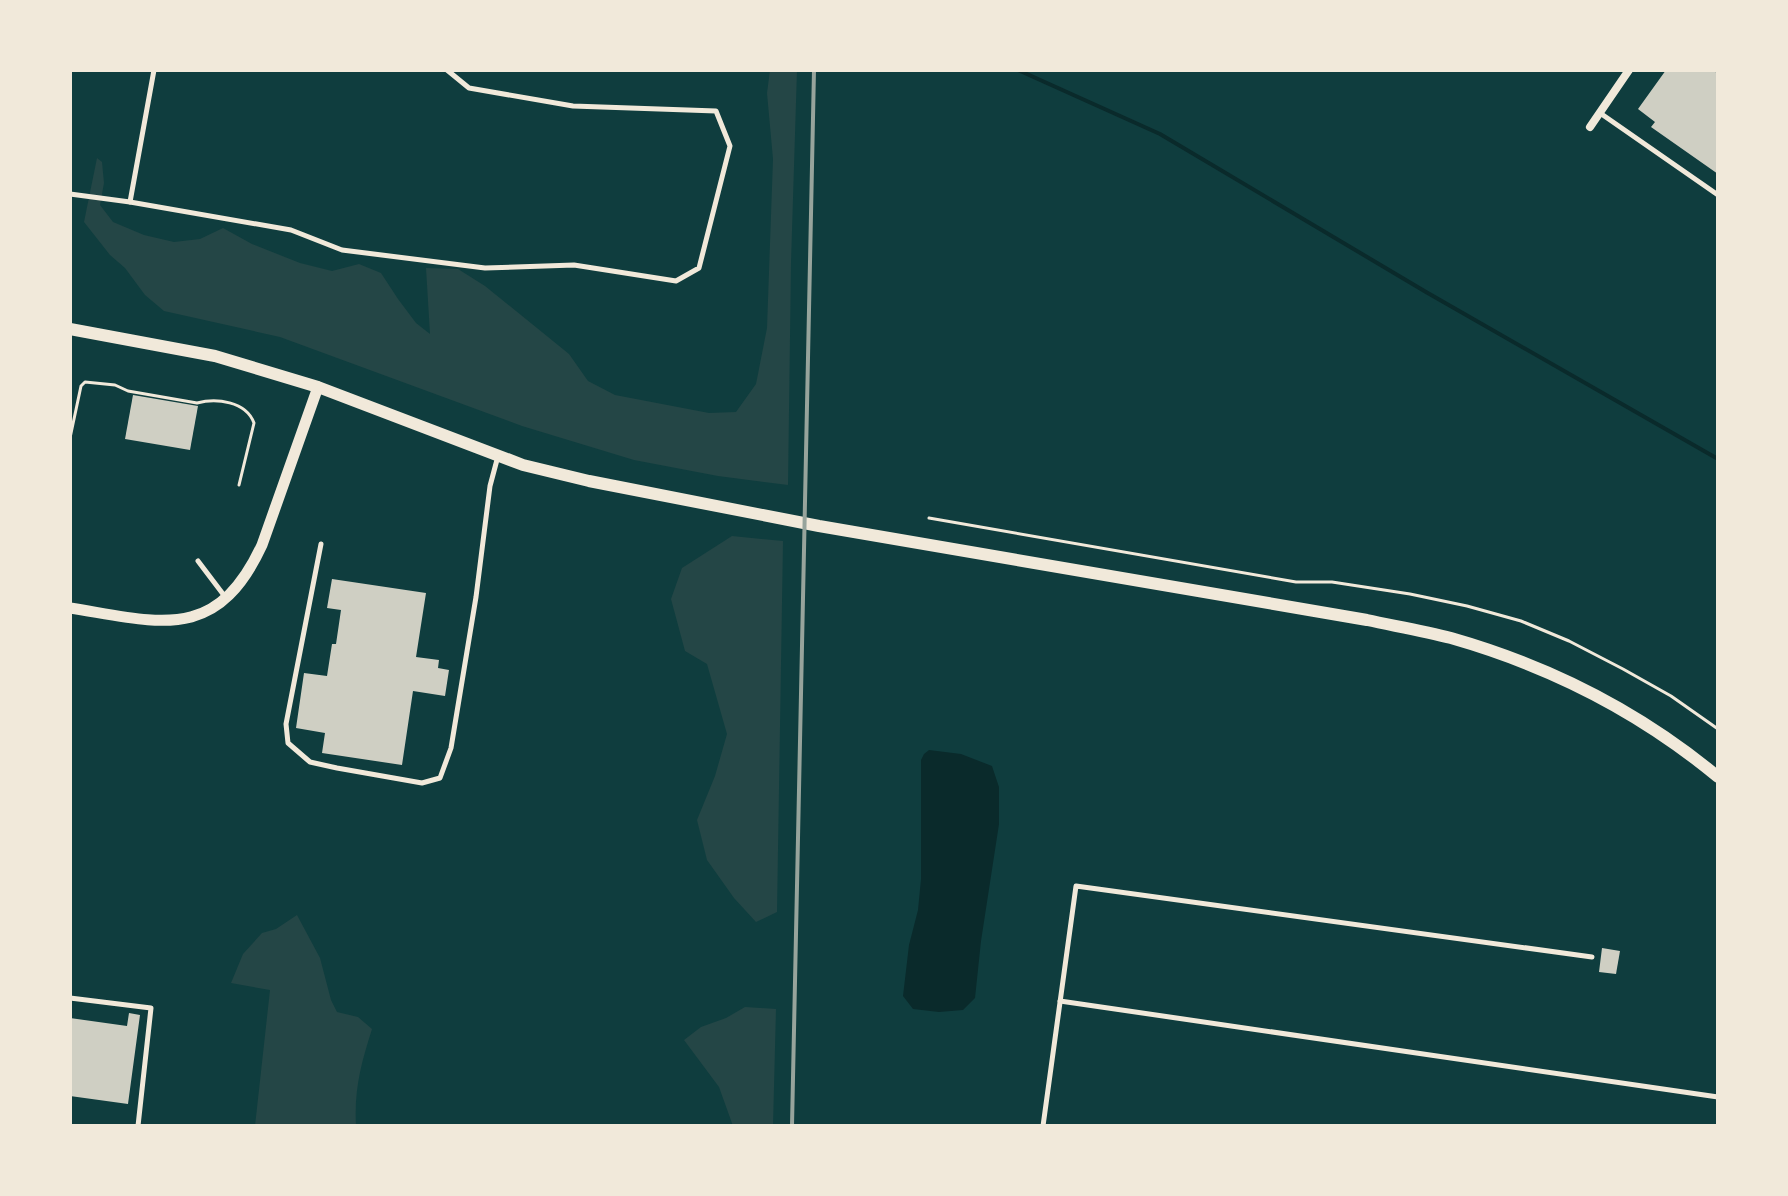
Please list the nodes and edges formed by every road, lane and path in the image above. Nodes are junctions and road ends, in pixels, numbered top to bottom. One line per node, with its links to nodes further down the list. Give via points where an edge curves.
1 (154, 70): 8 (lane)
2 (447, 70): 8 (lane, via 469,88 573,106 716,111 730,146 699,268 676,281 574,265 485,268 342,250 291,230)
3 (1629, 70): 4 (street)
4 (1599, 113): 5 (street); 7 (lane)
5 (1590, 127)
6 (70, 194): 8 (lane)
7 (1718, 195)
8 (130, 202)
9 (70, 329): 10 (main road, via 215,356)
10 (318, 387): 12 (main road); 17 (street, via 262,545 251,570)
11 (70, 438): 13 (path, via 85,382 197,403 224,401 251,415 254,423)
12 (498, 455): 15 (lane, via 451,748 440,778 422,783 310,762 288,743 286,724); 20 (main road, via 565,476 819,526 1450,638 1585,690 1663,735)
13 (239, 485)
14 (929, 518): 19 (path, via 1467,606 1569,641 1671,696)
15 (321, 544)
16 (198, 561): 17 (lane)
17 (227, 598): 18 (street, via 176,620)
18 (70, 608)
19 (1718, 729)
20 (1718, 777)
21 (1592, 957): 23 (lane, via 1076,886)
22 (70, 998): 25 (lane, via 151,1008)
23 (1060, 1001): 24 (lane); 26 (lane)
24 (1718, 1097)
25 (138, 1126)
26 (1043, 1126)

